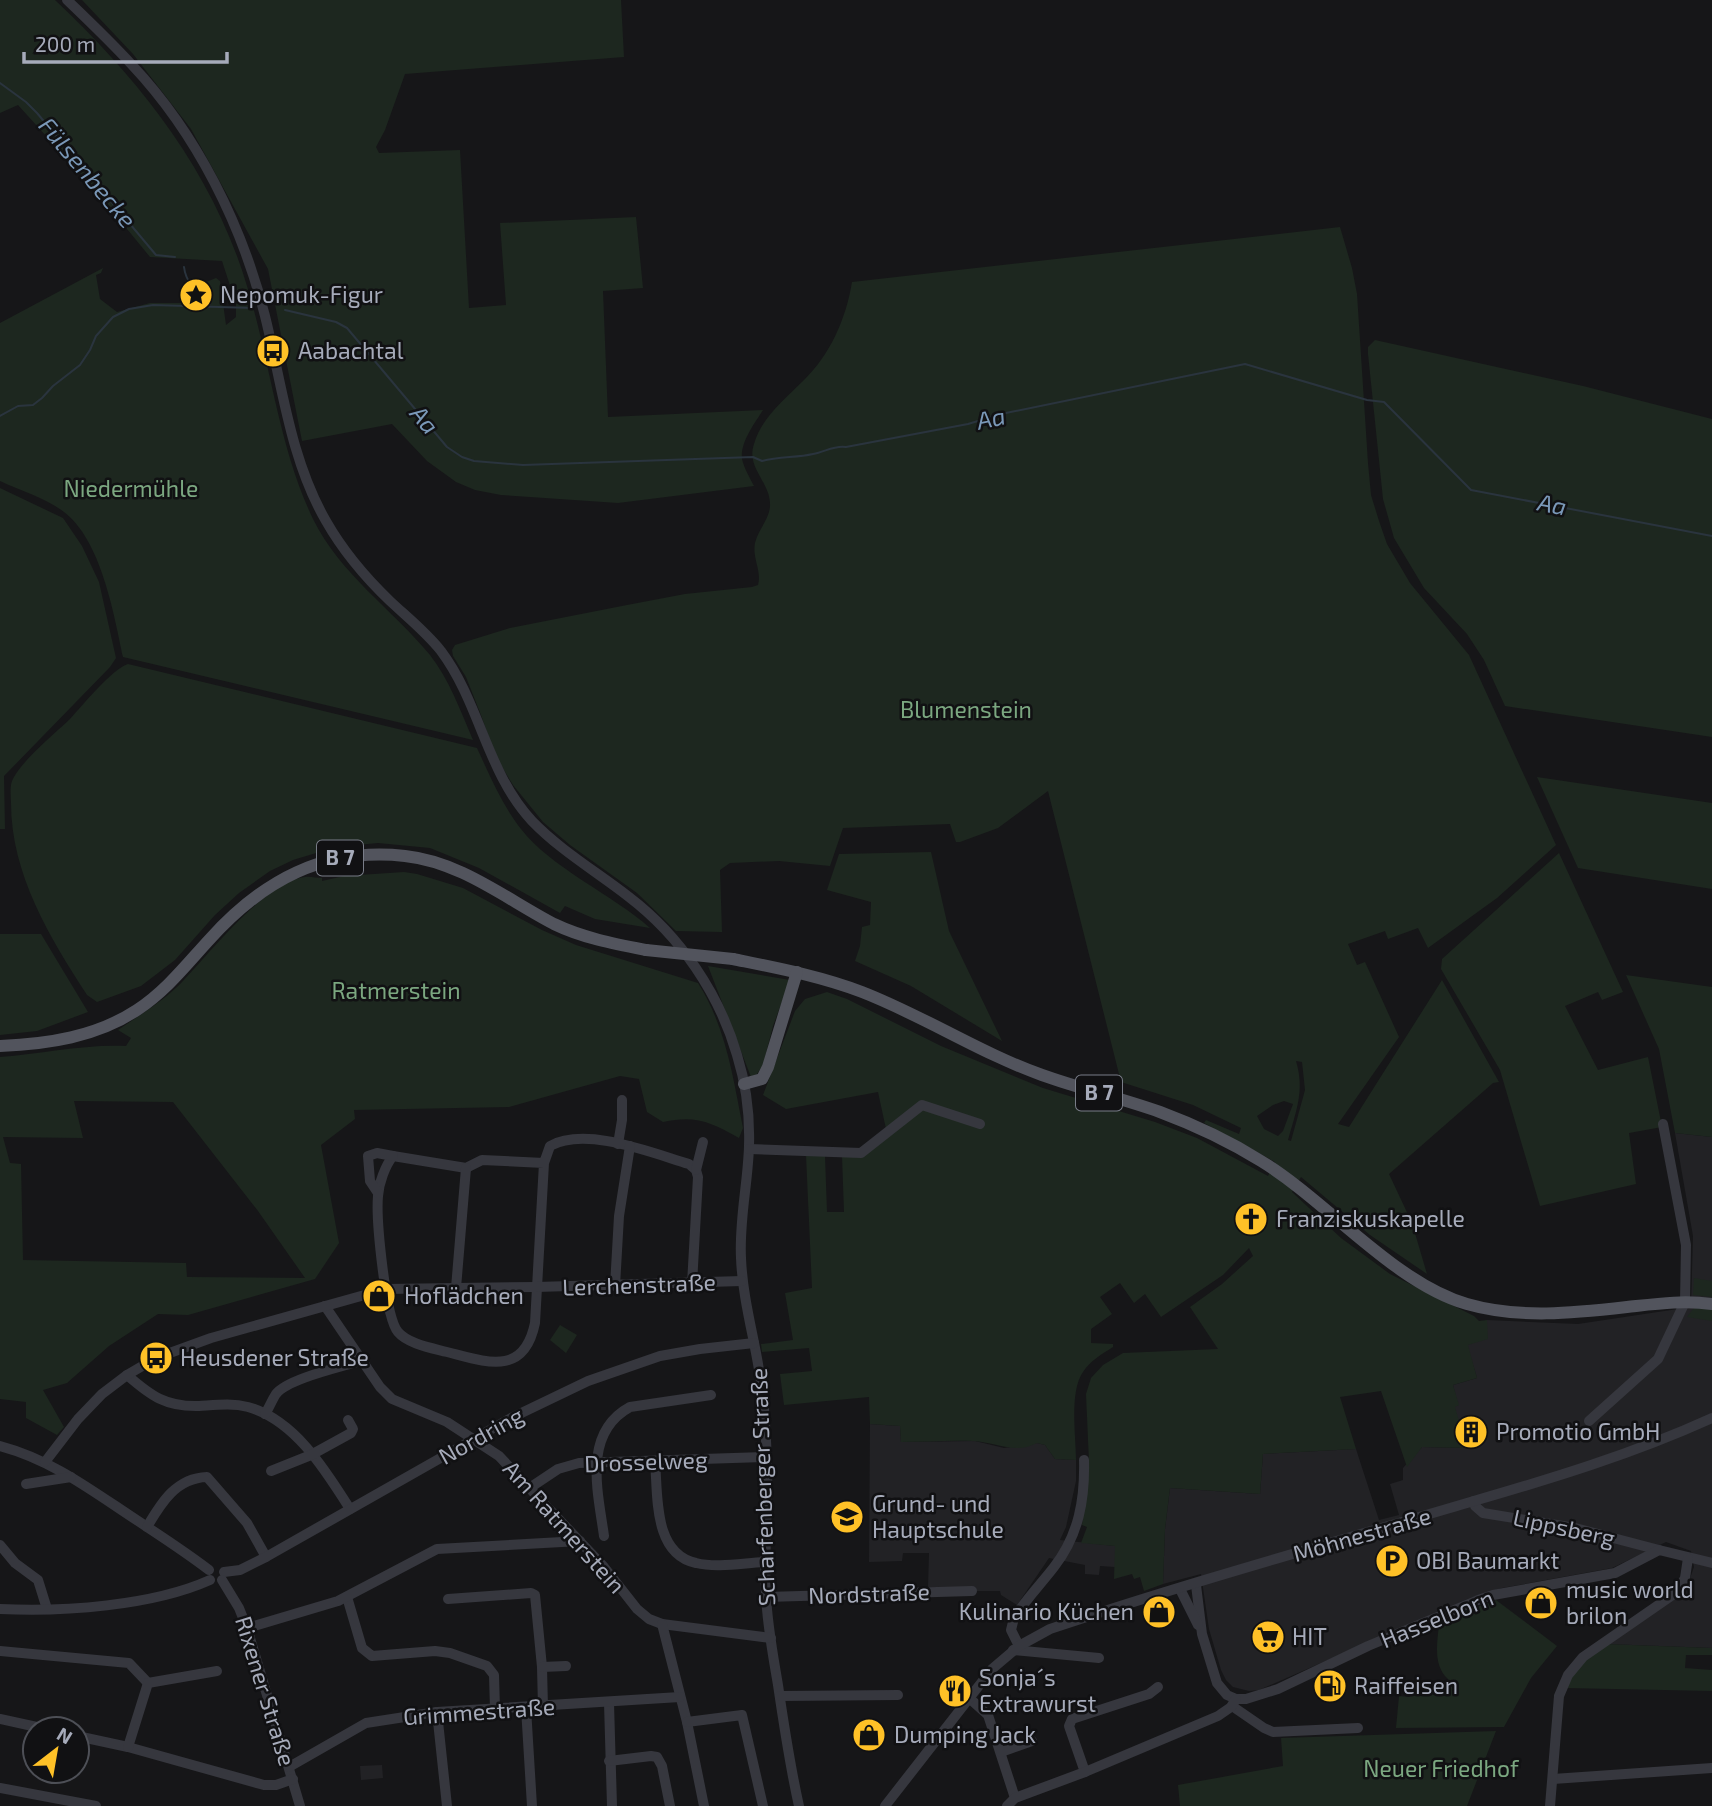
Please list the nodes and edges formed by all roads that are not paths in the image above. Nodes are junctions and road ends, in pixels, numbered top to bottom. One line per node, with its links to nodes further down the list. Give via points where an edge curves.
1 (67, 0): 4 (street, Scharfenberger Straße, via 135,67 162,101 216,188 256,282 293,438 325,519 352,562 441,651 464,688 504,785 530,819 634,900 695,966 726,1022)
2 (797, 972): 3 (main road, B 7, bridge, via 608,943 556,925 473,878 427,860 378,855 338,858 296,871 261,891 234,913 159,995 136,1011 95,1031 54,1042); 4 (main road, via 768,1067 762,1079); 23 (main road, B 7, via 864,993 1042,1075 1204,1130 1289,1180 1408,1274 1466,1304 1544,1314)
3 (0, 1046)
4 (744, 1084): 11 (street, Scharfenberger Straße)
5 (622, 1100): 9 (street)
6 (980, 1124): 11 (street, via 922,1105 861,1153)
7 (1663, 1124): 23 (street, via 1686,1245)
8 (704, 1142): 15 (street)
9 (618, 1144): 10 (street); 13 (street, via 559,1141 550,1146)
10 (630, 1146): 15 (street); 19 (street)
11 (749, 1149): 17 (street, Scharfenberger Straße, via 741,1222)
12 (393, 1156): 14 (street); 16 (street); 16 (street, via 368,1156 370,1181)
13 (544, 1163): 14 (street, via 482,1160); 20 (street)
14 (466, 1168): 21 (street)
15 (696, 1170): 18 (street)
16 (378, 1193): 22 (street)
17 (742, 1281): 18 (street, Lerchenstraße); 26 (street, Scharfenberger Straße)
18 (692, 1284): 19 (street, Lerchenstraße)
19 (615, 1286): 20 (street, Lerchenstraße)
20 (536, 1287): 21 (street, Lerchenstraße); 22 (street, Lerchenstraße, via 535,1323 528,1346 512,1360 492,1363 403,1337 393,1325)
21 (456, 1288): 22 (street, Lerchenstraße)
22 (387, 1289): 25 (street, Lerchenstraße)
23 (1685, 1301): 24 (main road, B 7); 33 (street, via 1657,1359)
24 (1712, 1304)
25 (325, 1306): 27 (street, Am Ratmerstein); 28 (street, via 185,1347)
26 (754, 1343): 34 (street, Nordring, via 660,1356 621,1368 545,1400); 37 (street, Scharfenberger Straße)
27 (360, 1361): 30 (street, via 282,1388); 34 (street, Am Ratmerstein, via 392,1399)
28 (127, 1374): 30 (street, via 162,1401 248,1407); 40 (street, via 78,1419)
29 (711, 1395): 41 (street, via 620,1412 605,1430)
30 (265, 1414): 36 (street, via 295,1436)
31 (1712, 1418): 46 (street, Möhnestraße, via 1620,1455)
32 (348, 1420): 36 (street, via 352,1433)
33 (1590, 1421)
34 (476, 1439): 45 (street, Am Ratmerstein); 47 (street, Nordring)
35 (0, 1446): 40 (street)
36 (311, 1455): 42 (street); 47 (street)
37 (767, 1457): 39 (street, Drosselweg); 55 (street, Scharfenberger Straße)
38 (1084, 1460): 71 (street, via 1077,1523 1056,1564 1012,1623)
39 (655, 1461): 41 (street, Drosselweg); 55 (street, via 665,1539 681,1558 709,1565)
40 (46, 1462): 43 (street)
41 (596, 1462): 45 (street, Drosselweg, via 558,1469); 49 (street)
42 (271, 1471)
43 (71, 1477): 44 (street); 48 (street)
44 (26, 1484)
45 (531, 1487): 50 (street, Am Ratmerstein)
46 (1474, 1501): 52 (street, Lippsberg, via 1483,1513 1573,1527); 59 (street, Möhnestraße)
47 (350, 1509): 53 (street, Nordring)
48 (147, 1527): 53 (street, via 173,1490 207,1477 247,1524); 57 (street)
49 (604, 1536)
50 (580, 1541): 62 (street, via 438,1549); 67 (street, Am Ratmerstein, via 637,1609)
51 (0, 1545): 66 (street, via 38,1580)
52 (1659, 1550): 54 (street); 83 (street, Hasselborn, via 1615,1573 1487,1597 1278,1689)
53 (265, 1557): 58 (street, Nordring)
54 (1686, 1558): 56 (street); 102 (street, via 1685,1578 1677,1592 1583,1657 1568,1675 1559,1696)
55 (766, 1562): 63 (street, Scharfenberger Straße)
56 (1712, 1563)
57 (210, 1575): 58 (street, Nordring, via 215,1583); 66 (street, via 152,1598)
58 (223, 1576): 68 (street, Rixener Straße)
59 (1196, 1584): 60 (street, Möhnestraße); 69 (street)
60 (1180, 1589): 69 (street); 71 (street, Möhnestraße, via 1050,1629)
61 (972, 1591): 63 (street, Nordstraße)
62 (347, 1597): 68 (street); 87 (street, via 366,1653 435,1651 487,1666 494,1675)
63 (766, 1597): 70 (street, Scharfenberger Straße)
64 (448, 1599): 75 (street, via 535,1595)
65 (0, 1609): 66 (street)
66 (47, 1609)
67 (662, 1624): 70 (street, Am Ratmerstein); 81 (street)
68 (247, 1628): 98 (street, Rixener Straße)
69 (1202, 1634): 83 (street, via 1217,1683)
70 (771, 1638): 80 (street, Scharfenberger Straße)
71 (1016, 1648): 73 (street); 82 (street, Möhnestraße)
72 (0, 1651): 77 (street, via 129,1663)
73 (1099, 1658)
74 (566, 1666): 75 (street)
75 (542, 1667): 85 (street)
76 (217, 1671): 77 (street)
77 (148, 1683): 95 (street)
78 (1158, 1687): 100 (street, via 1072,1719 1069,1726)
79 (898, 1695): 80 (street)
80 (780, 1696): 113 (street, Scharfenberger Straße)
81 (680, 1697): 84 (street, Grimmestraße); 90 (street)
82 (968, 1698): 96 (street, via 987,1712); 114 (street, Möhnestraße)
83 (1234, 1702): 92 (street, via 1273,1732); 100 (street, Hasselborn, via 1218,1716)
84 (609, 1703): 85 (street, Grimmestraße); 97 (street)
85 (543, 1707): 86 (street, Grimmestraße)
86 (526, 1708): 87 (street, Grimmestraße); 108 (street)
87 (495, 1709): 88 (street, Grimmestraße)
88 (436, 1713): 98 (street, Grimmestraße, via 357,1726); 107 (street)
89 (0, 1719): 91 (street)
90 (687, 1722): 111 (street); 112 (street, via 742,1715)
91 (21, 1724)
92 (1358, 1728)
93 (91, 1739): 95 (street)
94 (1032, 1741): 96 (street)
95 (128, 1747): 101 (street, via 264,1785)
96 (1001, 1752): 104 (street)
97 (609, 1761): 109 (street); 110 (street, via 657,1757)
98 (289, 1767): 101 (street, Rixener Straße)
99 (1712, 1768): 102 (street)
100 (1085, 1772): 104 (street, Hasselborn)
101 (293, 1779): 106 (street, Rixener Straße)
102 (1553, 1779): 115 (street)
103 (0, 1788): 105 (street)
104 (1011, 1802)
105 (96, 1806)
106 (300, 1806)
107 (447, 1806)
108 (532, 1806)
109 (612, 1806)
110 (670, 1806)
111 (704, 1806)
112 (763, 1806)
113 (799, 1806)
114 (885, 1806)
115 (1550, 1806)

